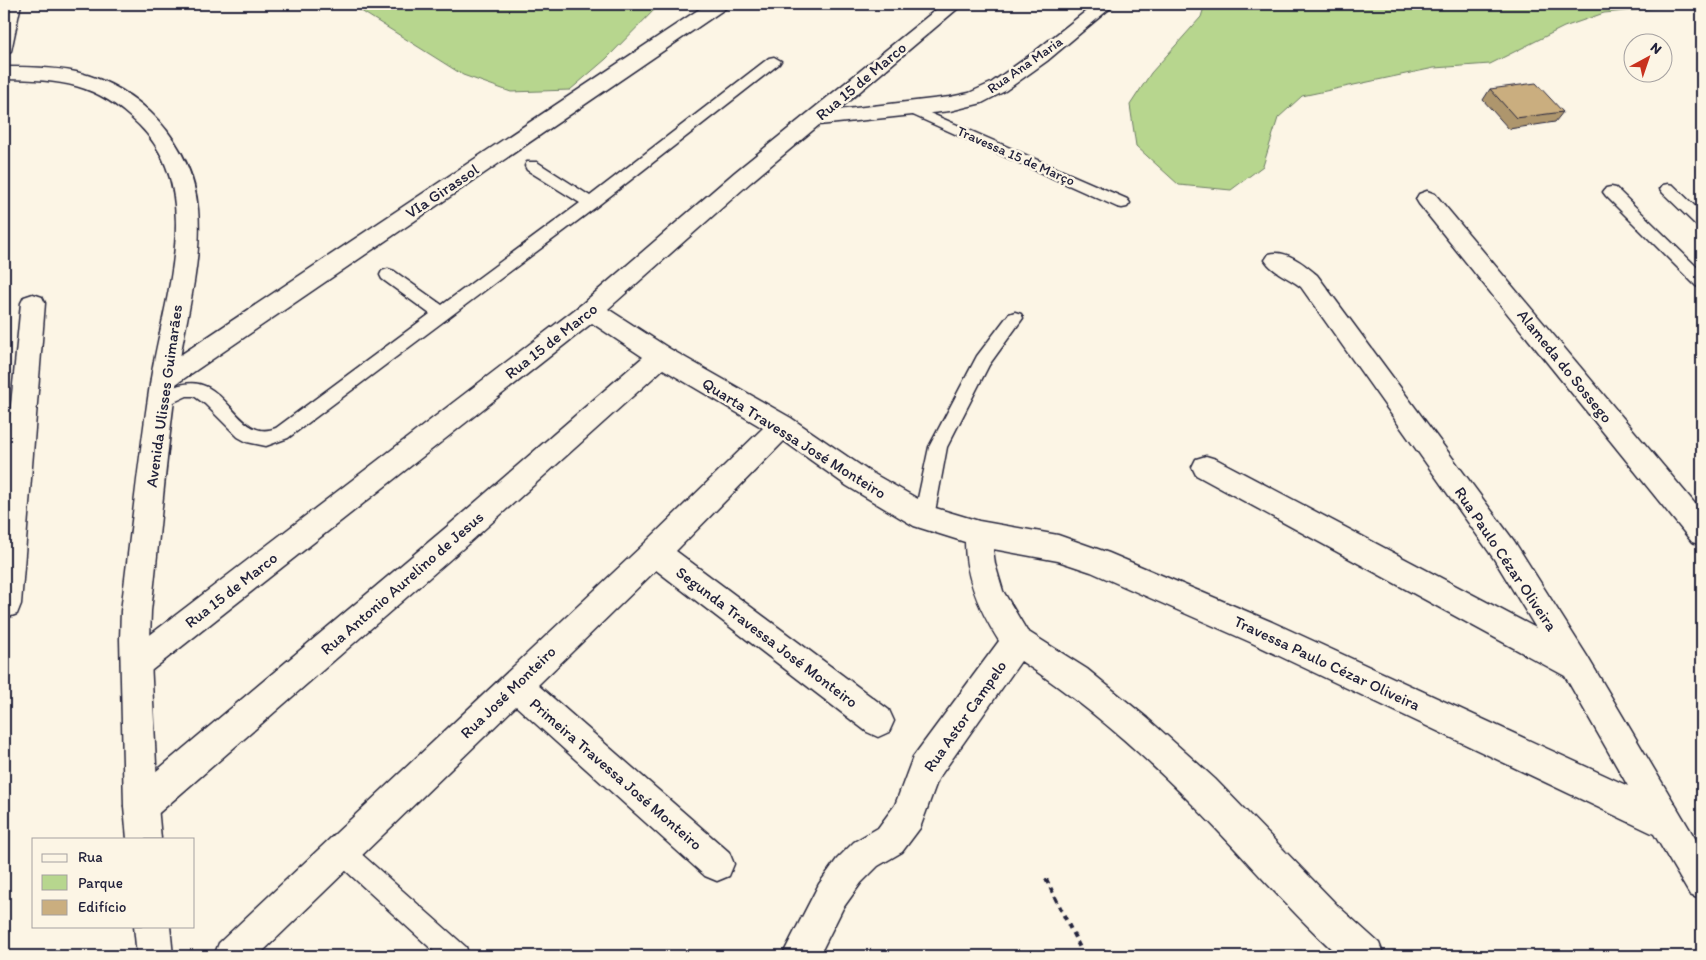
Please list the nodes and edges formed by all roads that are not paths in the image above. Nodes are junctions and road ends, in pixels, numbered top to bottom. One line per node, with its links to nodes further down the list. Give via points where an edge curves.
1 (15, 4): 5 (lane)
2 (719, 4): 25 (street, VIa Girassol)
3 (954, 4): 9 (street, Rua 15 de Marco)
4 (1106, 4): 8 (street, Rua Ana Maria, via 998,87 975,98 950,104)
5 (4, 51)
6 (774, 61): 14 (lane)
7 (4, 73): 25 (street, Avenida Ulisses Guimarães, via 75,78 106,90 133,107 155,128 173,155 184,181 186,244)
8 (909, 108): 9 (street, Rua Ana Maria); 15 (lane, Travessa 15 de Março)
9 (815, 119): 21 (street, Rua 15 de Marco)
10 (532, 166): 14 (lane)
11 (1668, 189): 16 (lane)
12 (1611, 192): 19 (lane)
13 (1427, 199): 30 (street, Alameda do Sossego)
14 (591, 203): 22 (lane)
15 (1122, 203)
16 (1702, 222)
17 (1277, 260): 36 (street, Rua Paulo Cézar Oliveira, via 1309,281 1504,550)
18 (388, 275): 22 (lane)
19 (1702, 282)
20 (33, 303): 26 (street)
21 (590, 310): 24 (street, Quarta Travessa José Monteiro); 35 (street, Rua 15 de Marco)
22 (441, 313): 25 (lane, via 282,432 265,440 245,433 195,389)
23 (1015, 318): 29 (lane, via 983,361 938,447)
24 (661, 356): 27 (street, Quarta Travessa José Monteiro); 39 (street, Rua Antonio Aurelino de Jesus)
25 (163, 390): 35 (street, Avenida Ulisses Guimarães, via 136,611)
26 (14, 402): 33 (street)
27 (782, 426): 29 (street, Quarta Travessa José Monteiro, via 856,478); 32 (street, Rua José Monteiro)
28 (1206, 466): 36 (street)
29 (924, 517): 31 (street, Quarta Travessa José Monteiro)
30 (1702, 533)
31 (979, 534): 34 (street, via 985,583 991,600); 40 (street, Travessa Paulo Cézar Oliveira, via 1058,548 1099,562 1261,632)
32 (655, 552): 37 (street, Rua José Monteiro); 38 (street, Segunda Travessa José Monteiro)
33 (6, 604)
34 (1016, 641): 49 (street, Rua Astor Campelo, via 925,769 908,816 890,840 866,854 849,871 831,896); 50 (street, via 1076,680 1136,729 1203,791 1325,919)
35 (136, 664): 39 (street, Avenida Ulisses Guimarães)
36 (1576, 666): 40 (street, Rua Paulo Cézar Oliveira)
37 (514, 685): 42 (street, Rua José Monteiro); 43 (street, Primeira Travessa José Monteiro)
38 (878, 721)
39 (141, 806): 41 (street, Avenida Ulisses Guimarães)
40 (1665, 821): 44 (street, Rua Paulo Cézar Oliveira)
41 (144, 838)
42 (341, 851): 47 (street, Rua José Monteiro); 48 (lane)
43 (717, 864)
44 (1702, 883)
45 (152, 928): 46 (street)
46 (155, 956)
47 (232, 956)
48 (457, 956)
49 (800, 956)
50 (1366, 956)

